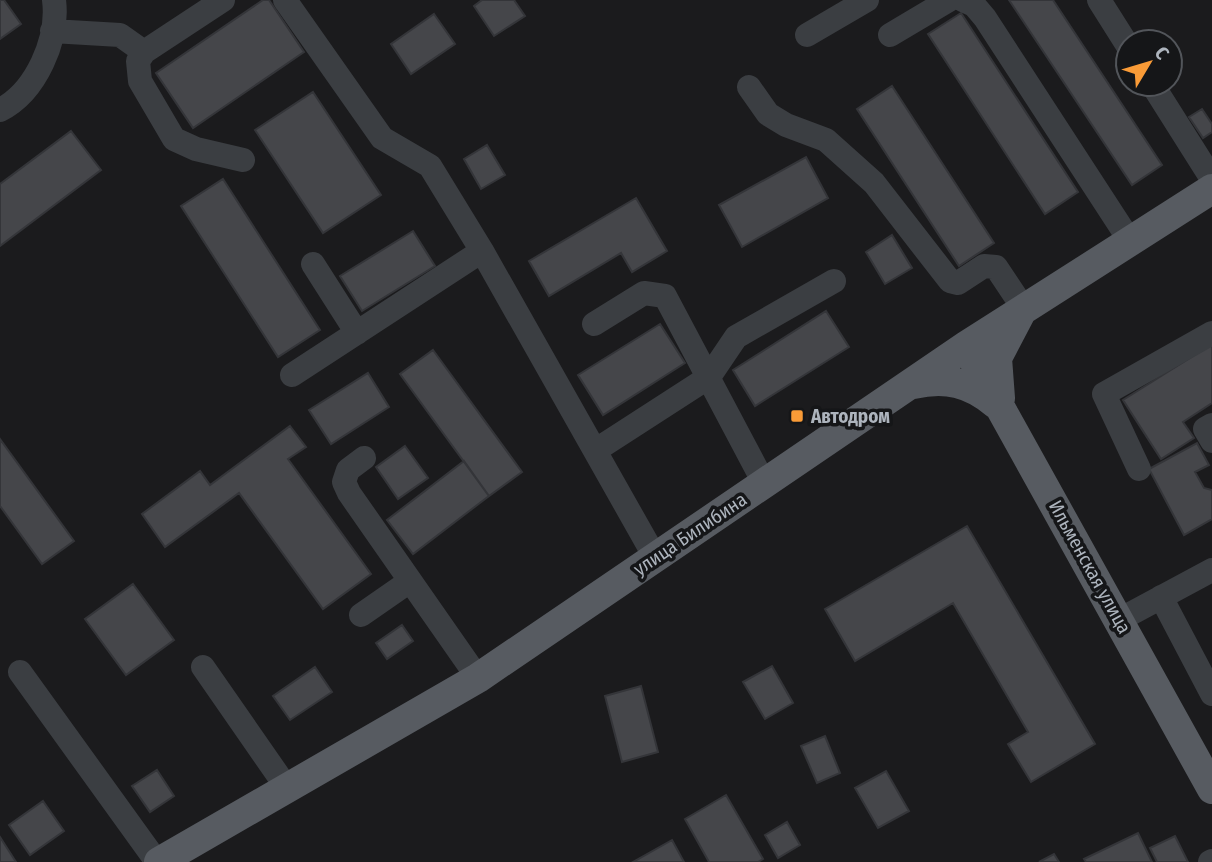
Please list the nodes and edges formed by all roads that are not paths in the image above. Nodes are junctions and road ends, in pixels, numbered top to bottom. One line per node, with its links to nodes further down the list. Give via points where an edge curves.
1 (54, 0): 9 (lane)
2 (223, 0): 12 (lane)
3 (285, 0): 20 (lane, via 382,138 430,166)
4 (867, 0): 10 (lane)
5 (949, 0): 11 (lane)
6 (963, 0): 19 (lane, via 985,18)
7 (1099, 0): 8 (lane)
8 (1117, 28)
9 (52, 31): 12 (lane, via 120,35); 15 (lane, via 37,75 15,102)
10 (807, 35)
11 (890, 35)
12 (145, 52): 16 (lane, via 138,61 140,81 174,139)
13 (749, 87): 23 (lane, via 768,114 826,140 874,183 950,281 958,283 984,267 996,267)
14 (1161, 98): 17 (lane)
15 (0, 110)
16 (243, 160)
17 (1212, 179)
18 (1212, 189): 19 (main road, улица Билибина)
19 (1130, 241): 23 (main road, улица Билибина)
20 (482, 251): 26 (lane); 34 (lane)
21 (313, 264): 26 (lane)
22 (834, 281): 29 (lane, via 736,337)
23 (1024, 309): 27 (main road, улица Билибина); 31 (main road, via 997,358)
24 (594, 324): 29 (lane, via 644,293 665,296)
25 (1212, 332): 36 (lane, via 1104,394)
26 (357, 333): 28 (lane)
27 (966, 346): 30 (main road, улица Билибина); 31 (main road, Ильменская улица)
28 (292, 375)
29 (709, 377): 34 (lane); 37 (lane)
30 (908, 385): 31 (main road, via 961,382); 37 (main road, улица Билибина)
31 (1002, 408): 43 (main road, Ильменская улица)
32 (1212, 425): 33 (lane, via 1205,429)
33 (1212, 441)
34 (596, 450): 38 (lane)
35 (364, 458): 40 (lane, via 348,470 344,482)
36 (1139, 469)
37 (764, 483): 38 (main road, улица Билибина)
38 (655, 557): 46 (main road, улица Билибина)
39 (1212, 570): 41 (lane)
40 (410, 581): 42 (lane); 46 (lane)
41 (1161, 597): 43 (lane); 47 (lane)
42 (361, 615)
43 (1119, 620): 49 (main road, Ильменская улица)
44 (203, 667): 48 (lane)
45 (20, 672): 50 (lane)
46 (478, 678): 48 (main road, улица Билибина)
47 (1212, 694)
48 (287, 788): 50 (main road, улица Билибина)
49 (1212, 789)
50 (158, 862)

